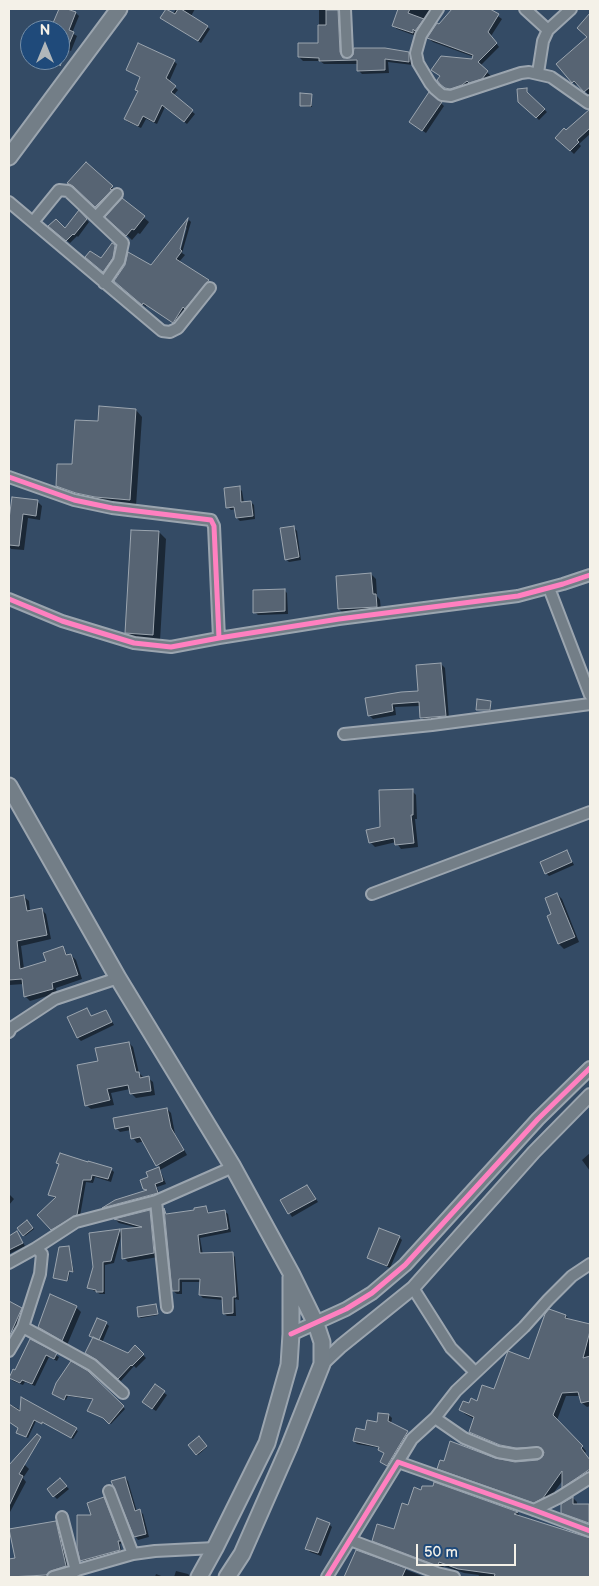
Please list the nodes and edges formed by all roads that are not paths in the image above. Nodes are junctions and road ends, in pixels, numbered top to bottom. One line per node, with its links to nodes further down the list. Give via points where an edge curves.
1 (119, 9): 10 (main road)
2 (345, 9): 7 (street)
3 (438, 9): 8 (street, via 421,35 416,53 430,83 442,94 452,96 521,73)
4 (525, 9): 6 (street)
5 (571, 9): 6 (street)
6 (548, 30): 8 (street)
7 (347, 52)
8 (538, 73): 9 (street, via 551,77)
9 (590, 103)
10 (12, 146)
11 (117, 194): 13 (street)
12 (9, 202): 14 (street)
13 (96, 217): 14 (street, via 68,191 59,190); 15 (street, via 123,243 119,261)
14 (33, 222): 15 (street)
15 (104, 284): 16 (street, via 162,331 170,332 178,328)
16 (210, 288)
17 (9, 477): 21 (street, via 74,500 211,520 214,526)
18 (590, 575): 19 (street)
19 (549, 588): 21 (street, via 518,596); 22 (street)
20 (9, 599): 21 (street, via 134,643 171,647)
21 (219, 638)
22 (590, 695)
23 (590, 704): 24 (street)
24 (344, 734)
25 (9, 786): 28 (main road)
26 (590, 812): 27 (street)
27 (372, 894)
28 (118, 978): 29 (street, via 55,999); 32 (main road)
29 (9, 1032)
30 (590, 1068): 40 (street, via 538,1119 406,1265 372,1293)
31 (590, 1095): 38 (street, via 534,1152)
32 (233, 1167): 33 (street); 37 (main road)
33 (156, 1201): 34 (street, via 76,1222); 39 (street)
34 (36, 1248): 35 (street); 41 (street, via 42,1254 40,1274)
35 (9, 1263)
36 (590, 1264): 45 (street, via 572,1276)
37 (291, 1272): 40 (main road); 42 (main road)
38 (414, 1288): 44 (street); 45 (street, via 452,1348)
39 (167, 1307)
40 (316, 1324): 42 (street); 44 (main road, via 322,1342)
41 (23, 1327): 43 (street); 46 (street, via 92,1365)
42 (291, 1334): 56 (main road, via 289,1365 267,1443)
43 (9, 1351)
44 (322, 1364): 61 (main road, via 242,1554)
45 (476, 1372): 47 (street)
46 (123, 1393)
47 (435, 1418): 48 (street, via 464,1438 498,1452 516,1455); 49 (street, via 412,1439)
48 (536, 1453)
49 (398, 1462): 52 (street); 55 (street)
50 (590, 1478): 52 (street)
51 (110, 1491): 57 (street)
52 (534, 1510): 54 (street)
53 (62, 1517): 58 (street)
54 (590, 1532)
55 (350, 1540): 62 (street); 63 (street)
56 (215, 1548): 57 (street); 60 (main road)
57 (133, 1554): 58 (street)
58 (76, 1570): 59 (street)
59 (52, 1577)
60 (198, 1577)
61 (228, 1577)
62 (327, 1577)
63 (454, 1577)

